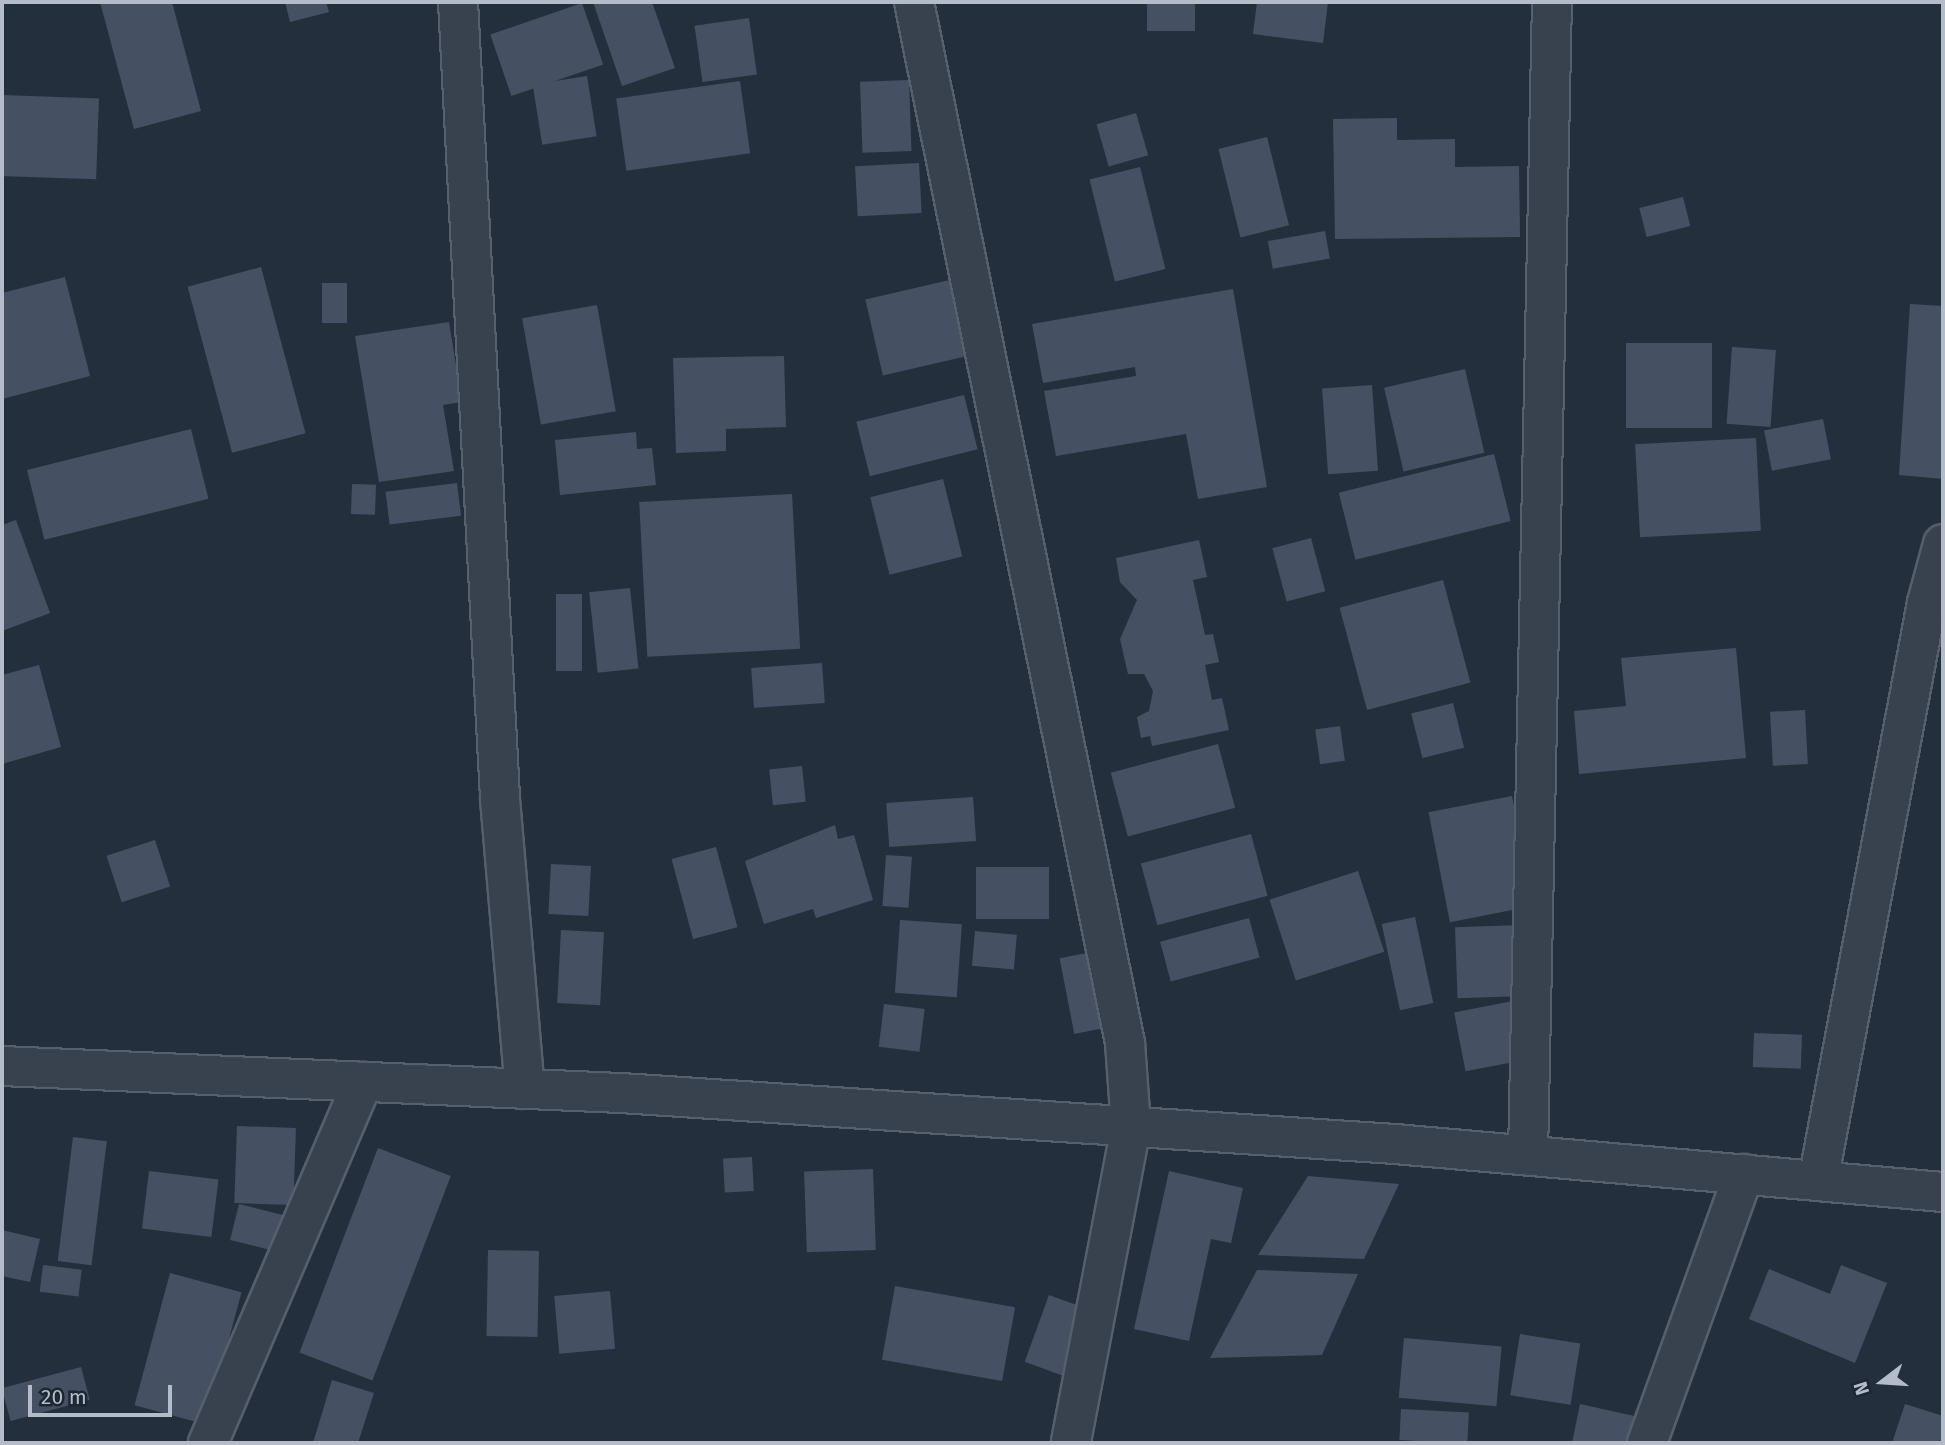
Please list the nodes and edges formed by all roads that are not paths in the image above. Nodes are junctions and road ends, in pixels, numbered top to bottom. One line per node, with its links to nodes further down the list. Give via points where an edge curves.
1 (458, 2): 7 (street, via 500,799)
2 (914, 2): 8 (street, via 1080,800 1125,1043)
3 (1552, 2): 9 (street)
4 (1943, 544): 11 (street, via 1927,603)
5 (2, 1066): 6 (street)
6 (363, 1082): 7 (street); 13 (street)
7 (525, 1089): 8 (street)
8 (1131, 1127): 9 (street); 14 (street)
9 (1528, 1155): 10 (street)
10 (1744, 1174): 11 (street); 15 (street)
11 (1818, 1181): 12 (street)
12 (1943, 1192)
13 (208, 1443)
14 (1071, 1443)
15 (1647, 1443)

